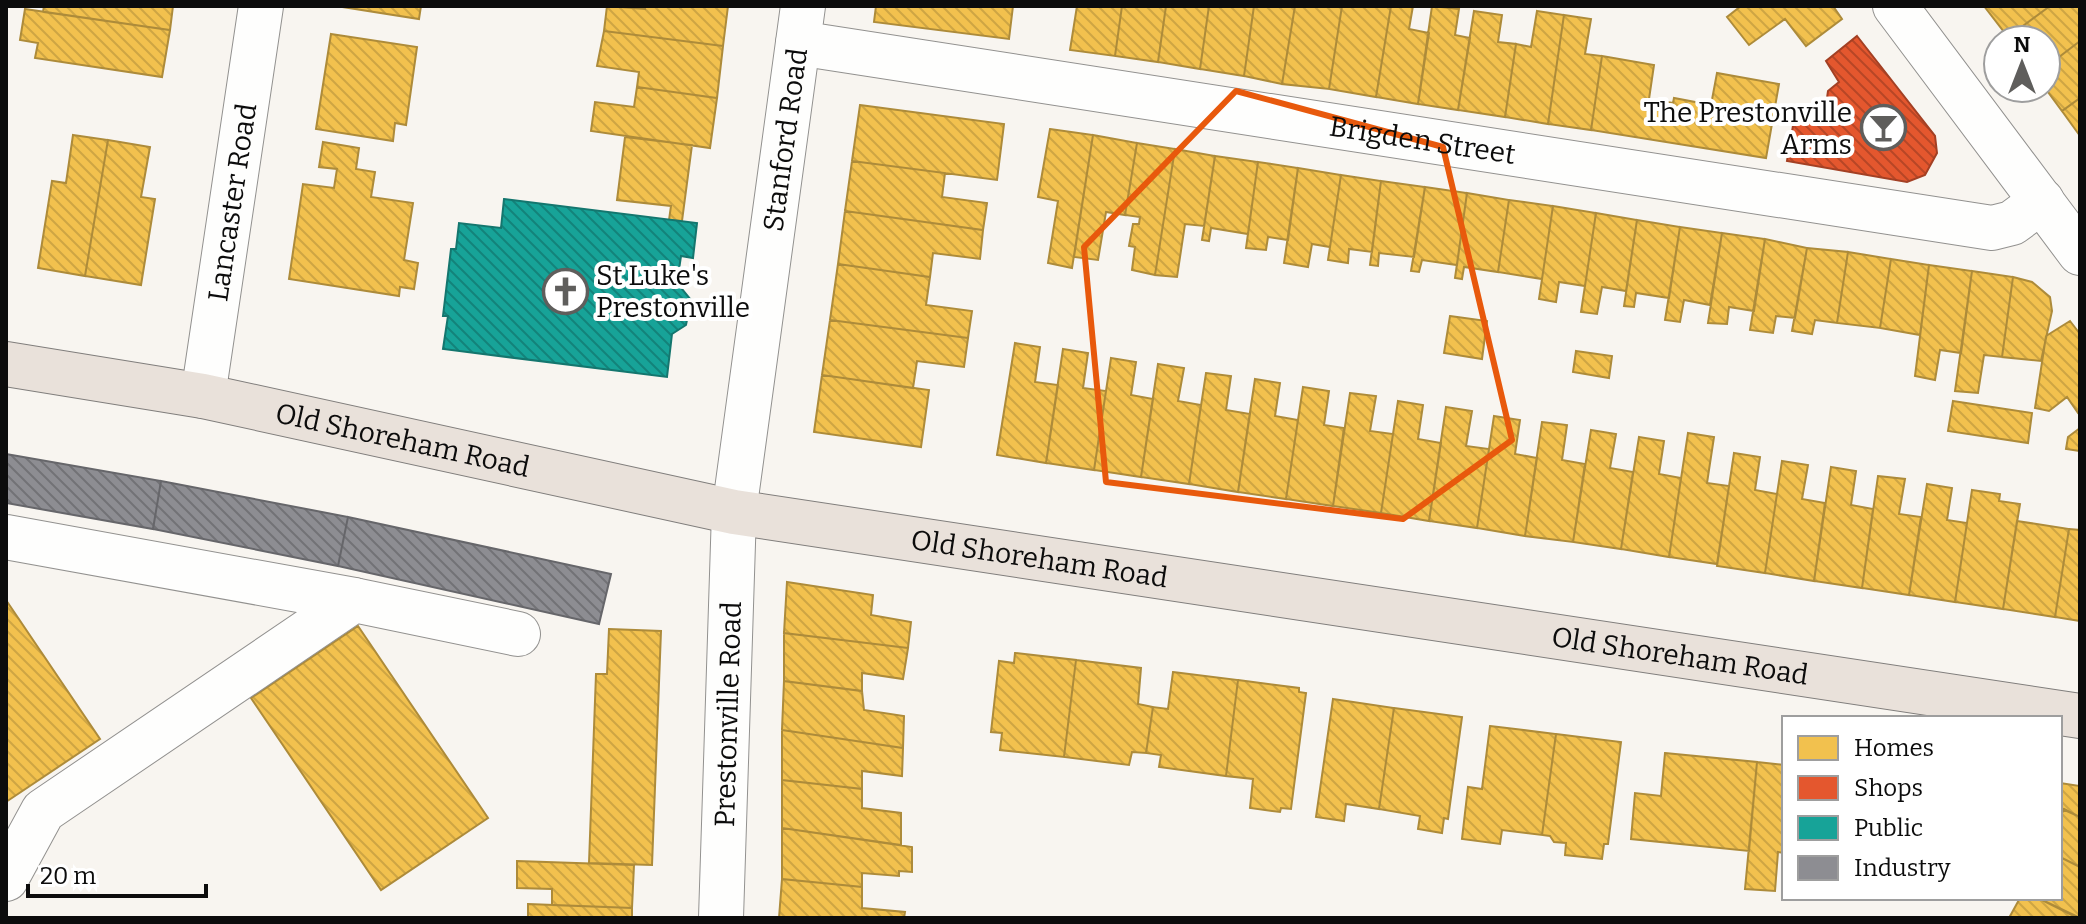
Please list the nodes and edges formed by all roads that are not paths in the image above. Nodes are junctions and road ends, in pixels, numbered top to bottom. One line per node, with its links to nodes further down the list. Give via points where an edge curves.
1 (261, 6): 7 (street, Lancaster Road)
2 (1895, 6): 4 (street)
3 (800, 25): 4 (street, Brigden Street, via 1992,228 2012,223); 8 (street, Stanford Road)
4 (2042, 201): 5 (street)
5 (2080, 253)
6 (6, 364): 7 (main road, Old Shoreham Road)
7 (203, 396): 8 (main road, Old Shoreham Road)
8 (734, 512): 12 (main road, Old Shoreham Road); 14 (street, Prestonville Road)
9 (6, 537): 10 (street)
10 (354, 600): 11 (street); 13 (street, via 43,811)
11 (518, 634)
12 (2080, 716)
13 (6, 879)
14 (721, 918)

